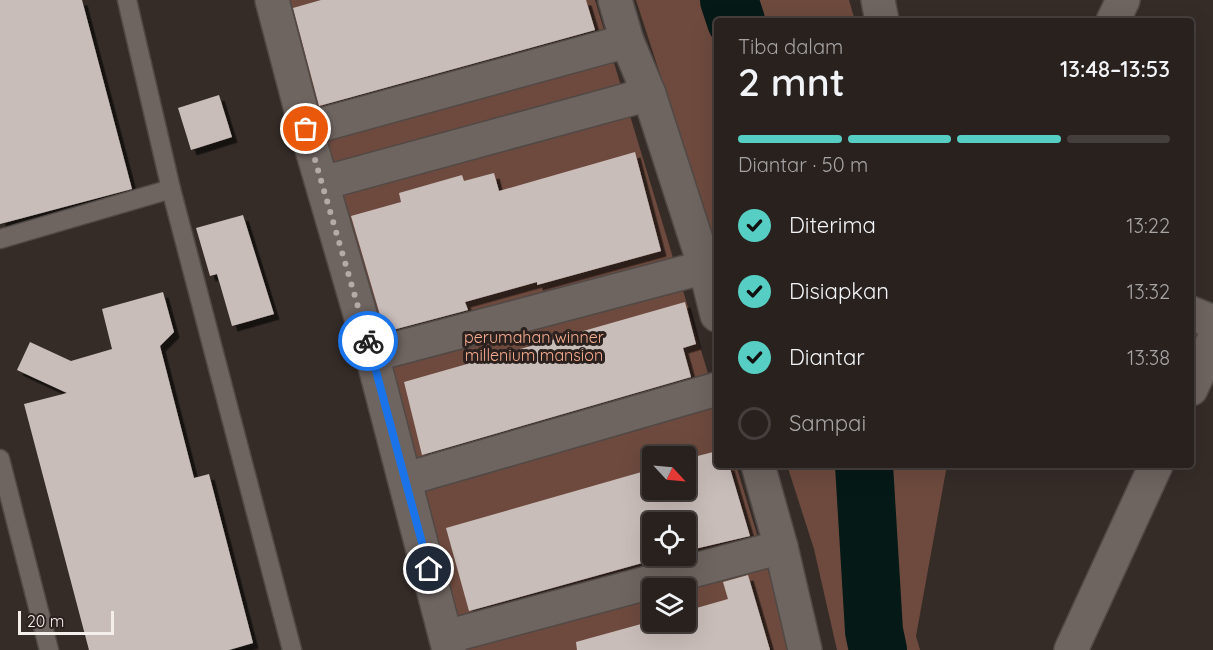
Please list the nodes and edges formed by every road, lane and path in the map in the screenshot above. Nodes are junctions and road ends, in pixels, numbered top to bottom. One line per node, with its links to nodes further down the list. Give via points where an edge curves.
1 (127, 0): 12 (lane)
2 (272, 0): 10 (street)
3 (615, 0): 8 (street)
4 (878, 0): 6 (street)
5 (1123, 0): 7 (street)
6 (881, 18)
7 (1114, 18)
8 (627, 41): 9 (street); 10 (street)
9 (649, 94): 11 (street); 14 (street)
10 (306, 129): 11 (street)
11 (323, 183): 19 (street)
12 (171, 189): 13 (lane); 29 (lane)
13 (0, 239)
14 (705, 267): 15 (street); 19 (street)
15 (714, 303)
16 (1194, 314): 17 (street)
17 (1213, 322)
18 (1213, 341): 20 (street)
19 (372, 355): 25 (street)
20 (1194, 382)
21 (714, 390): 25 (street)
22 (0, 459): 28 (lane)
23 (759, 468): 26 (street)
24 (1155, 468): 31 (street)
25 (406, 479): 27 (street)
26 (781, 547): 27 (street); 30 (street)
27 (448, 643)
28 (49, 650)
29 (292, 650)
30 (805, 650)
31 (1071, 650)

